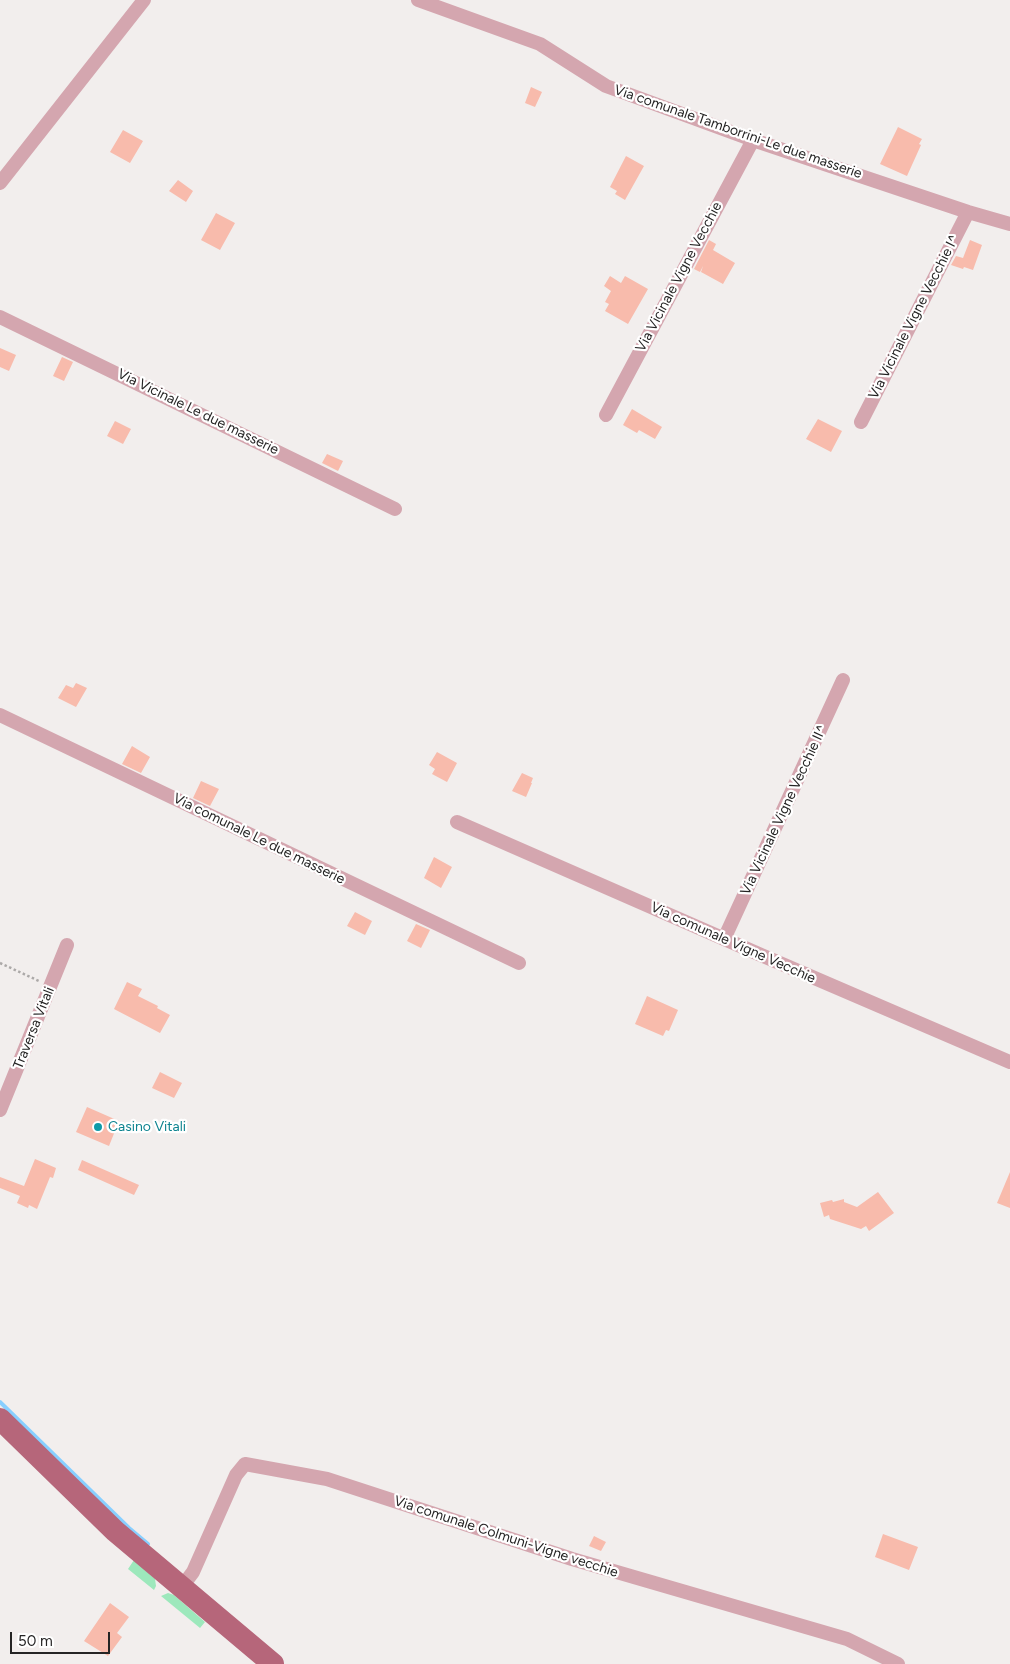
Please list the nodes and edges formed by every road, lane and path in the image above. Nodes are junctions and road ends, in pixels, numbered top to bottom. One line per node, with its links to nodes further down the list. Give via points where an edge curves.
1 (144, 0): 4 (street)
2 (418, 0): 3 (street, Via comunale Tamborrini-Le due masserie, via 540,44 606,86)
3 (753, 140): 5 (street, Via comunale Tamborrini-Le due masserie); 8 (street, Via Vicinale Vigne Vecchie)
4 (0, 184)
5 (968, 212): 6 (street, Via comunale Tamborrini-Le due masserie); 9 (street, Via Vicinale Vigne Vecchie I^)
6 (1010, 224)
7 (0, 317): 10 (street, Via Vicinale Le due masserie)
8 (606, 415)
9 (861, 422)
10 (395, 509)
11 (843, 680): 14 (street, Via Vicinale Vigne Vecchie II^)
12 (0, 715): 17 (street, Via comunale Le due masserie)
13 (457, 822): 14 (street, Via comunale Vigne Vecchie)
14 (724, 939): 19 (street, Via comunale Vigne Vecchie)
15 (67, 945): 18 (street, Traversa Vitali)
16 (0, 963): 18 (path)
17 (519, 963)
18 (52, 986): 20 (street, Traversa Vitali)
19 (1010, 1062)
20 (0, 1110)
21 (0, 1419): 22 (main road, via 115,1531)
22 (187, 1580): 23 (main road); 24 (street, Via comunale Colmuni-Vigne vecchie, via 236,1475 245,1464 327,1479 572,1559 847,1639)
23 (273, 1664)
24 (898, 1664)

